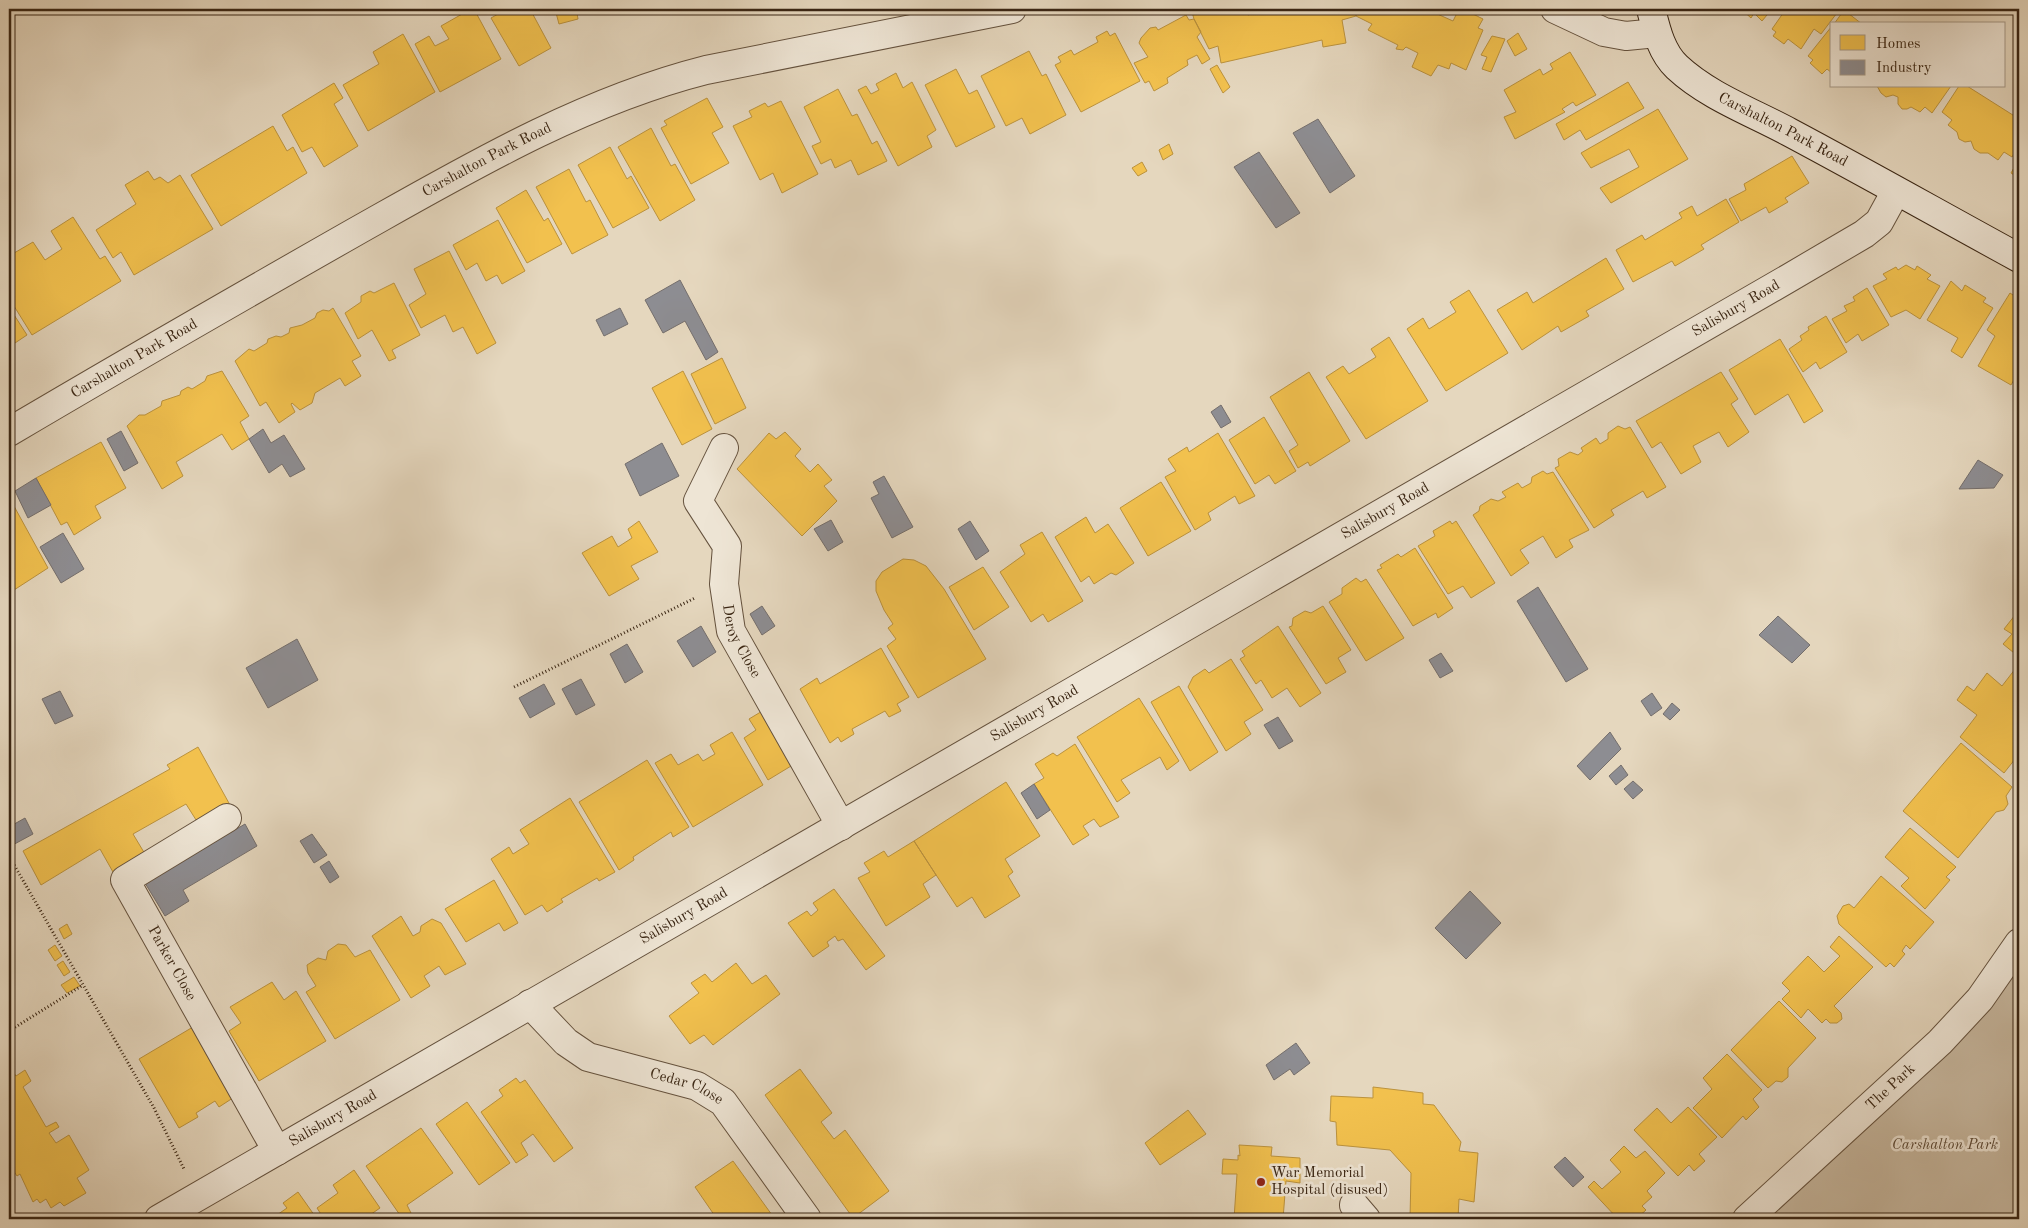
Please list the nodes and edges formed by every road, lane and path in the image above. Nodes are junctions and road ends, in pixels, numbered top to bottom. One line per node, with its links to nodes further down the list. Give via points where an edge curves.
1 (1009, 9): 6 (street, Carshalton Park Road, via 706,70 666,80 587,110 432,189)
2 (1555, 9): 3 (street, Carshalton Park Road, via 1604,32 1626,36)
3 (1654, 21): 4 (street, Carshalton Park Road, via 1675,65 1705,88)
4 (1896, 191): 5 (street, Carshalton Park Road); 11 (street, Salisbury Road, via 1879,222 1864,234)
5 (2019, 258)
6 (9, 432)
7 (724, 448): 8 (street, Deroy Close, via 698,501 727,546)
8 (724, 584): 9 (path); 11 (street, Deroy Close, via 730,631)
9 (514, 688)
10 (227, 818): 17 (street, Parker Close, via 125,880)
11 (841, 826): 15 (street, Salisbury Road)
12 (9, 856): 14 (path)
13 (2019, 943): 21 (street, The Park, via 1980,999 1940,1042)
14 (84, 985): 16 (path); 18 (path, via 154,1108)
15 (530, 1004): 17 (street, Salisbury Road); 20 (street, Cedar Close, via 566,1042 588,1057 697,1086 723,1102)
16 (9, 1030)
17 (277, 1151): 18 (street, Salisbury Road)
18 (198, 1196): 19 (street, Salisbury Road)
19 (159, 1219)
20 (807, 1219)
21 (1747, 1219)

